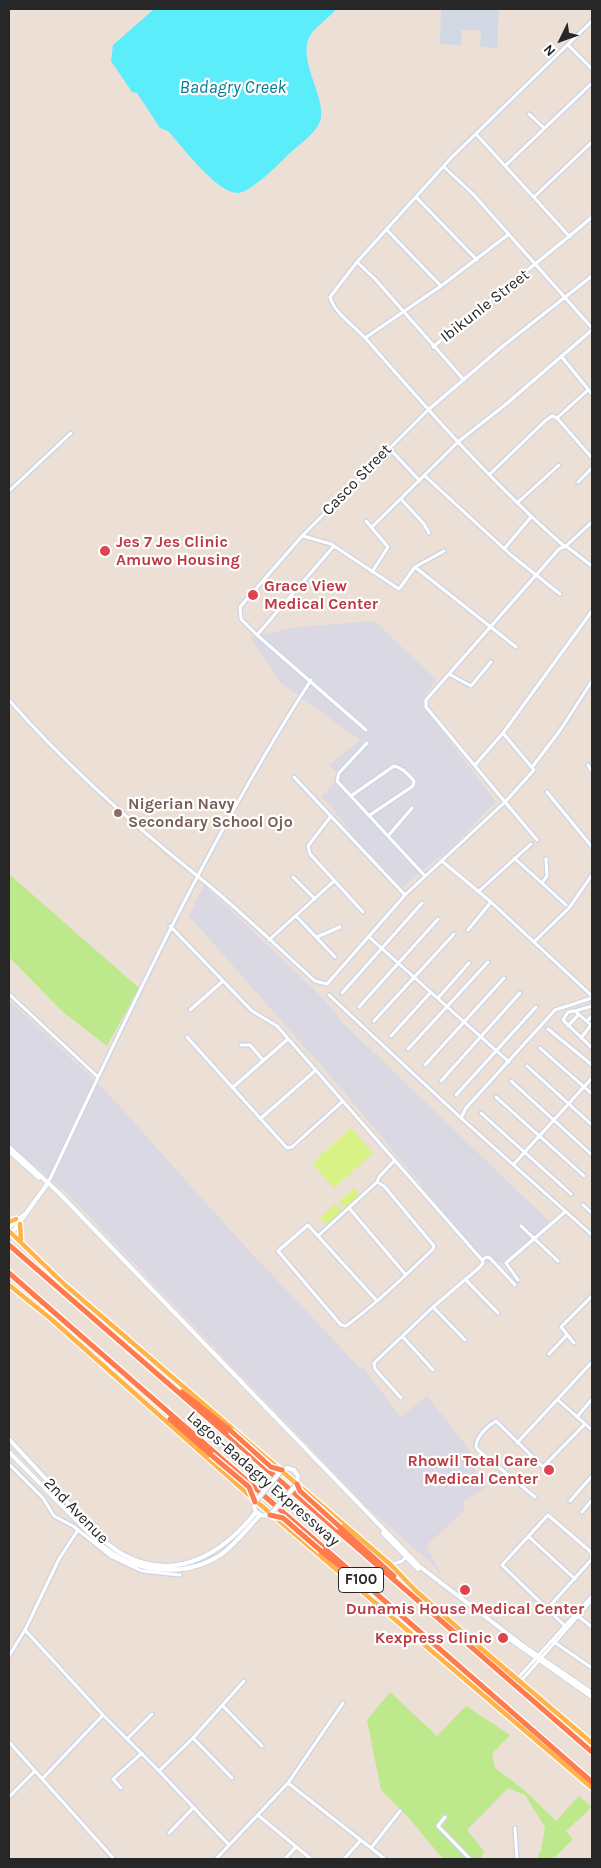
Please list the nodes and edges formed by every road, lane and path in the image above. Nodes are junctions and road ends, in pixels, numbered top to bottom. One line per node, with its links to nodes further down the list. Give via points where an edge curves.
1 (592, 21): 2 (street)
2 (568, 45): 3 (street); 7 (street)
3 (592, 69)
4 (592, 83): 6 (street)
5 (529, 114): 6 (street)
6 (544, 128): 9 (street)
7 (476, 134): 9 (street); 10 (street)
8 (592, 142): 12 (street)
9 (506, 165): 12 (street)
10 (444, 166): 11 (street); 15 (street)
11 (416, 196): 14 (street); 17 (street)
12 (534, 197): 16 (street)
13 (592, 217): 16 (street, Ibikunle Street)
14 (387, 230): 18 (street); 21 (street)
15 (509, 234): 17 (street); 19 (street)
16 (570, 237): 19 (street, Ibikunle Street)
17 (477, 260): 21 (street)
18 (357, 262): 23 (street); 25 (street, via 330,297 342,315)
19 (537, 265): 22 (street); 26 (street, Ibikunle Street)
20 (592, 276): 22 (street, Casco Street)
21 (441, 286): 23 (street)
22 (565, 298): 24 (street); 28 (street, Casco Street)
23 (402, 312): 25 (street); 26 (street)
24 (592, 329): 27 (street)
25 (365, 338): 31 (street)
26 (433, 347): 28 (street)
27 (561, 356): 29 (street); 34 (street)
28 (464, 380): 31 (street, Casco Street)
29 (588, 390): 30 (street); 32 (street)
30 (592, 394)
31 (428, 410): 34 (street); 35 (street, Casco Street)
32 (557, 418): 36 (street); 39 (street, via 552,416 545,421)
33 (71, 433): 43 (street)
34 (459, 442): 39 (street); 40 (street)
35 (389, 448): 41 (street); 51 (street, Casco Street)
36 (592, 458)
37 (559, 464): 45 (street)
38 (592, 468): 42 (street)
39 (490, 474): 45 (street)
40 (425, 476): 41 (street); 54 (street)
41 (420, 481): 44 (street)
42 (578, 482)
43 (9, 492)
44 (401, 499): 49 (street); 50 (street)
45 (517, 502): 46 (street)
46 (531, 517): 53 (street); 54 (street)
47 (366, 521): 49 (street)
48 (592, 522): 53 (street)
49 (372, 527): 58 (street, via 388,547)
50 (429, 533)
51 (302, 536): 52 (street); 63 (street, Casco Street, via 240,607 241,619)
52 (334, 546): 58 (street); 63 (street)
53 (565, 546): 56 (street); 59 (street)
54 (504, 549): 59 (street)
55 (444, 551): 57 (street)
56 (592, 566)
57 (415, 567): 58 (street, via 399,589); 62 (street)
58 (372, 572)
59 (536, 575): 60 (street); 62 (street)
60 (560, 594)
61 (592, 611): 71 (street)
62 (489, 627): 64 (street); 66 (street)
63 (257, 635): 67 (street, Casco Street)
64 (516, 647)
65 (491, 662): 66 (street, via 470,686)
66 (449, 674): 74 (street, via 426,700 426,707)
67 (311, 680): 70 (street, Casco Street); 91 (street, via 264,753)
68 (592, 681): 75 (street)
69 (9, 700): 91 (street, via 71,767)
70 (366, 730)
71 (503, 733): 74 (street); 75 (street)
72 (367, 743): 79 (street, via 336,777)
73 (588, 764): 76 (street)
74 (476, 765): 80 (street)
75 (533, 766): 80 (street, via 534,772)
76 (592, 772)
77 (294, 777): 83 (street)
78 (547, 792): 87 (street)
79 (351, 796): 82 (street); 82 (street, via 394,766 414,781 413,786)
80 (505, 802): 85 (street); 90 (street)
81 (412, 808): 84 (street)
82 (370, 815): 84 (street)
83 (332, 816): 95 (street, via 308,846 310,854); 98 (street)
84 (388, 836): 93 (street)
85 (537, 840)
86 (531, 844): 88 (street)
87 (592, 847)
88 (514, 858): 96 (street); 97 (street)
89 (546, 859): 96 (street, via 547,876)
90 (443, 862): 93 (street); 97 (street)
91 (197, 875): 106 (street); 112 (street)
92 (592, 875): 113 (street, via 569,908)
93 (425, 876): 98 (street)
94 (293, 878): 99 (street)
95 (334, 882): 99 (street); 103 (street)
96 (542, 883): 102 (street)
97 (479, 891): 100 (street)
98 (405, 895): 111 (street)
99 (315, 899): 104 (street)
100 (491, 902): 108 (street); 113 (street)
101 (422, 903): 114 (street)
102 (566, 905)
103 (363, 912)
104 (297, 917): 110 (street); 112 (street)
105 (438, 919): 116 (street)
106 (170, 926): 121 (street); 159 (street)
107 (340, 927): 110 (street)
108 (468, 930)
109 (454, 934): 119 (street)
110 (317, 937): 115 (street)
111 (368, 937): 112 (street, via 331,982 323,985 314,981); 114 (street)
112 (269, 940)
113 (535, 941): 127 (street)
114 (382, 948): 116 (street); 123 (street)
115 (335, 957)
116 (398, 962): 119 (street); 130 (street)
117 (488, 962): 131 (street)
118 (469, 963): 128 (street)
119 (414, 977): 122 (street); 137 (street)
120 (504, 978): 139 (street)
121 (224, 981): 133 (street); 147 (street, via 252,1011 272,1022)
122 (431, 992): 128 (street); 143 (street)
123 (342, 993)
124 (520, 993): 144 (street)
125 (9, 994): 159 (street)
126 (329, 995): 171 (street)
127 (592, 997): 154 (street, via 555,1010)
128 (438, 998): 131 (street)
129 (592, 1006): 134 (street)
130 (359, 1007)
131 (448, 1007): 139 (street); 151 (street)
132 (536, 1007): 152 (street)
133 (190, 1010)
134 (575, 1011): 135 (street); 141 (street, via 564,1016)
135 (579, 1014): 138 (street); 141 (street)
136 (592, 1016): 138 (street)
137 (374, 1021)
138 (587, 1021): 140 (street)
139 (465, 1022): 144 (street); 155 (street)
140 (591, 1025): 146 (street)
141 (568, 1026): 146 (street)
142 (548, 1029): 156 (street)
143 (390, 1036)
144 (481, 1036): 152 (street); 161 (street)
145 (187, 1038): 164 (street)
146 (581, 1038): 150 (street)
147 (288, 1039): 153 (street); 158 (street)
148 (241, 1044): 153 (street, via 250,1045)
149 (540, 1048): 163 (street)
150 (592, 1048)
151 (408, 1049)
152 (498, 1051): 154 (street); 166 (street)
153 (263, 1060): 164 (street)
154 (509, 1062): 171 (street, via 466,1108)
155 (424, 1065)
156 (592, 1065)
157 (528, 1066): 169 (street)
158 (316, 1070): 168 (street); 172 (street)
159 (98, 1077): 183 (street)
160 (592, 1078): 163 (street)
161 (441, 1081)
162 (511, 1081): 173 (street)
163 (584, 1086): 165 (street); 169 (street)
164 (232, 1088): 172 (street)
165 (592, 1094)
166 (456, 1095)
167 (496, 1097): 175 (street)
168 (343, 1101): 172 (street, via 289,1148); 179 (street)
169 (568, 1103): 173 (street); 174 (street)
170 (481, 1113): 177 (street)
171 (461, 1118): 180 (street)
172 (260, 1119)
173 (554, 1120): 175 (street); 178 (street)
174 (592, 1125)
175 (540, 1137): 177 (street); 181 (street)
176 (9, 1149): 183 (main road)
177 (525, 1152): 180 (street); 184 (street)
178 (592, 1155)
179 (396, 1160): 182 (street); 201 (street)
180 (513, 1165): 188 (street)
181 (584, 1176)
182 (377, 1182): 186 (street); 204 (street, via 384,1186 434,1246)
183 (47, 1184): 187 (main road); 245 (main road)
184 (571, 1194)
185 (583, 1205): 189 (street)
186 (349, 1208): 197 (street); 204 (street)
187 (26, 1212): 190 (main road); 192 (main road)
188 (565, 1212): 196 (street); 198 (street)
189 (592, 1213)
190 (16, 1219): 191 (main road); 194 (main road)
191 (9, 1222)
192 (20, 1224): 195 (main road); 199 (main road)
193 (521, 1226): 198 (street)
194 (9, 1227)
195 (10, 1234): 199 (main road, Lagos-Badagry Expressway)
196 (592, 1235)
197 (318, 1236): 210 (street); 210 (street, via 308,1225 305,1226 280,1249 279,1254 341,1325 346,1326)
198 (535, 1239): 202 (street); 206 (street, via 506,1263)
199 (22, 1242): 246 (main road, Lagos-Badagry Expressway, via 64,1284)
200 (9, 1245): 219 (highway, Lagos-Badagry Expressway / F100)
201 (482, 1260): 205 (street, via 482,1265); 208 (street, via 490,1258)
202 (558, 1260)
203 (9, 1274): 221 (highway, Lagos-Badagry Expressway / F100)
204 (406, 1275): 210 (street)
205 (465, 1279): 211 (street); 212 (street)
206 (518, 1280)
207 (9, 1285): 284 (main road, Lagos-Badagry Expressway)
208 (515, 1285)
209 (592, 1296): 214 (street, via 563,1324 562,1331)
210 (376, 1301)
211 (433, 1307): 213 (street); 215 (street)
212 (498, 1313)
213 (402, 1336): 220 (street); 222 (street, via 374,1363 375,1369)
214 (566, 1336): 216 (street); 217 (street)
215 (465, 1340)
216 (574, 1343)
217 (549, 1354)
218 (592, 1362): 224 (street)
219 (148, 1366): 232 (highway, bridge, via 269,1465); 253 (highway, Lagos-Badagry Expressway / F100)
220 (433, 1370)
221 (128, 1379): 238 (highway, bridge, via 249,1487); 258 (highway, Lagos-Badagry Expressway / F100)
222 (401, 1398)
223 (592, 1399): 225 (street)
224 (558, 1400): 225 (street); 229 (street)
225 (577, 1417): 226 (street)
226 (585, 1424): 227 (street); 229 (street, via 543,1467)
227 (592, 1430)
228 (9, 1439): 247 (main road, 2nd Avenue, via 115,1550 134,1560)
229 (517, 1443): 235 (street, via 496,1422 476,1442 478,1450)
230 (9, 1452): 247 (main road, 2nd Avenue, via 107,1550 139,1566 154,1569)
231 (9, 1464): 243 (street, via 43,1498 54,1516)
232 (282, 1470): 234 (main road, via 294,1470 298,1476); 238 (main road, bridge)
233 (592, 1476): 237 (street)
234 (297, 1484): 242 (main road, bridge); 253 (highway, bridge, via 300,1491)
235 (535, 1497)
236 (592, 1500): 240 (street)
237 (570, 1501)
238 (255, 1502): 239 (main road)
239 (256, 1512): 241 (main road); 247 (main road, 2nd Avenue, via 217,1551)
240 (582, 1512)
241 (260, 1515): 242 (main road); 247 (main road, 2nd Avenue, via 220,1555 192,1567)
242 (270, 1515): 258 (highway, bridge, via 283,1518)
243 (78, 1530): 248 (street, via 126,1565 142,1571); 257 (street, via 52,1573)
244 (528, 1536): 249 (street); 249 (street, via 545,1516 550,1515 591,1552 592,1559); 252 (street, via 502,1564)
245 (406, 1556): 246 (street); 261 (main road, via 448,1592)
246 (391, 1565): 263 (main road, Lagos-Badagry Expressway)
247 (176, 1567)
248 (180, 1575)
249 (575, 1579): 252 (street)
250 (592, 1596): 255 (street)
251 (592, 1600): 254 (street)
252 (548, 1608): 255 (street)
253 (432, 1613): 275 (highway, Lagos-Badagry Expressway / F100)
254 (578, 1616): 256 (street); 259 (street)
255 (565, 1626): 261 (street)
256 (592, 1627)
257 (25, 1630): 260 (street); 269 (street)
258 (424, 1634): 281 (highway, Lagos-Badagry Expressway / F100)
259 (554, 1642): 261 (street); 262 (street)
260 (9, 1656)
261 (538, 1657): 263 (street); 265 (main road)
262 (592, 1668)
263 (520, 1680): 273 (main road)
264 (244, 1681): 267 (street)
265 (592, 1695)
266 (344, 1703): 282 (street)
267 (223, 1706): 271 (street); 274 (street)
268 (152, 1714): 270 (street)
269 (103, 1715): 270 (street); 280 (street)
270 (128, 1738): 276 (street)
271 (194, 1738): 277 (street); 279 (street)
272 (9, 1742): 278 (street)
273 (592, 1743)
274 (262, 1746)
275 (592, 1752)
276 (142, 1753): 277 (street); 283 (street, via 113,1779)
277 (159, 1771): 286 (street)
278 (34, 1772): 280 (street); 285 (street)
279 (232, 1778)
280 (42, 1780): 296 (street)
281 (592, 1782)
282 (288, 1783): 288 (street); 292 (street)
283 (121, 1788)
284 (592, 1788)
285 (9, 1797)
286 (194, 1807): 291 (street); 293 (street)
287 (400, 1811): 295 (street)
288 (259, 1816): 293 (street); 294 (street)
289 (445, 1817): 302 (street, via 438,1826)
290 (515, 1828): 303 (street)
291 (169, 1833)
292 (361, 1840): 295 (street); 300 (street)
293 (229, 1845): 297 (street)
294 (296, 1847): 298 (street); 299 (street)
295 (371, 1848): 301 (street)
296 (114, 1859)
297 (216, 1859)
298 (285, 1859)
299 (311, 1859)
300 (344, 1859)
301 (385, 1859)
302 (470, 1859)
303 (517, 1859)

